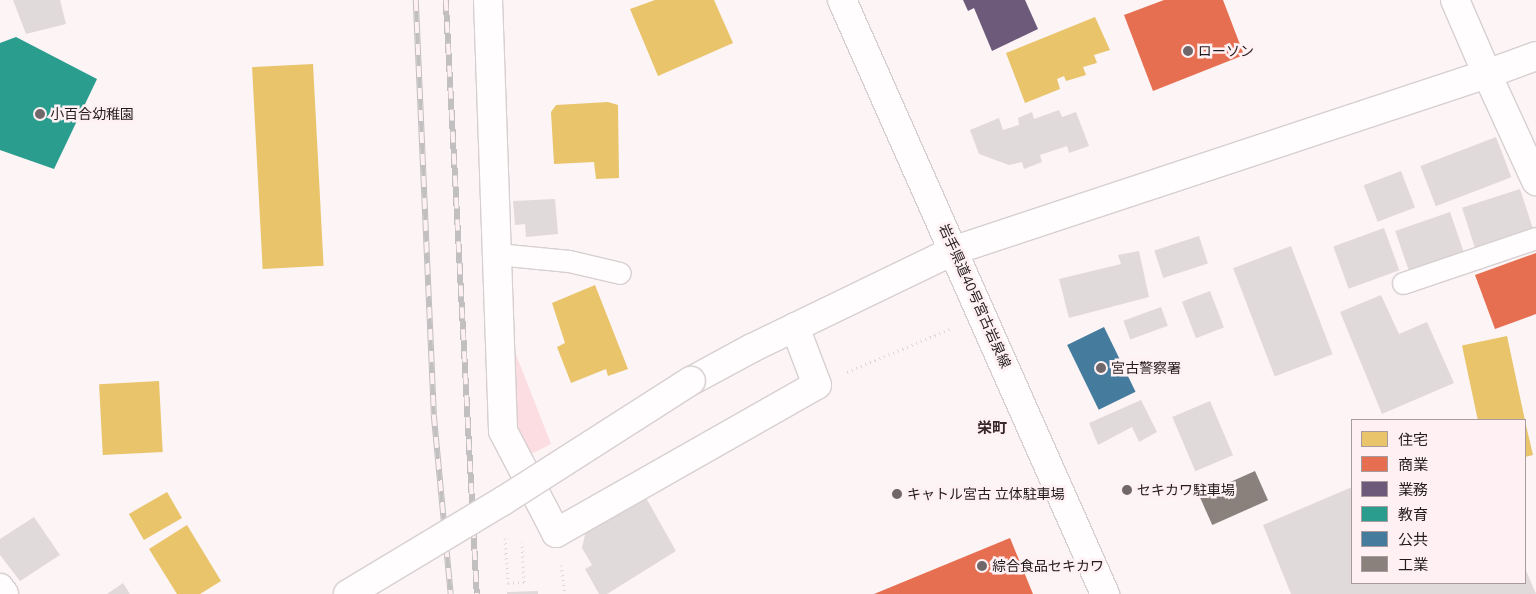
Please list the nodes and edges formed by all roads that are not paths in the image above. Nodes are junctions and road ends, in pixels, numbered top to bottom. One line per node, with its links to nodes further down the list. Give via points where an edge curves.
1 (488, 0): 9 (street)
2 (842, 0): 8 (street, 岩手県道40号宮古岩泉線)
3 (1455, 0): 5 (street)
4 (1536, 56): 5 (street)
5 (1487, 74): 6 (street); 8 (street)
6 (1536, 181)
7 (1536, 238): 11 (lane)
8 (955, 250): 12 (street); 16 (street, 岩手県道40号宮古岩泉線)
9 (497, 254): 10 (lane, via 569,261); 12 (street, via 503,431 556,533 817,385)
10 (620, 273)
11 (1403, 283)
12 (794, 327): 15 (street, bridge, via 691,382)
13 (0, 588): 14 (street)
14 (4, 594)
15 (348, 594)
16 (1105, 594)

